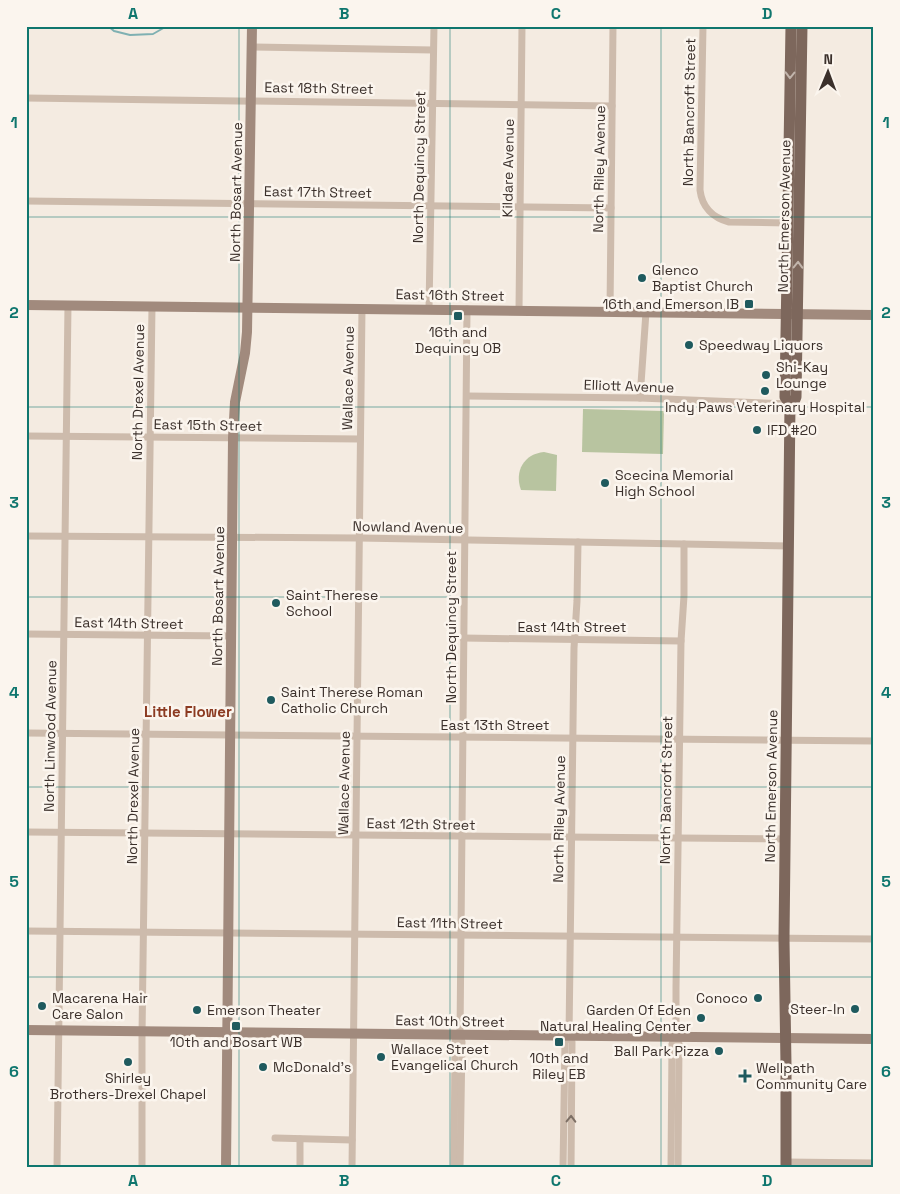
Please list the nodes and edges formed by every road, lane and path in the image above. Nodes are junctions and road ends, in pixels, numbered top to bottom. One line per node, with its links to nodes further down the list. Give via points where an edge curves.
1 (252, 26): 8 (main road, North Bosart Avenue)
2 (434, 26): 9 (street, North Dequincy Street)
3 (522, 26): 13 (street, Kildare Avenue)
4 (613, 26): 14 (street, North Riley Avenue)
5 (703, 26): 20 (street, North Bancroft Street, via 700,190 705,206 729,222)
6 (791, 26): 20 (main road, North Emerson Avenue, one-way to 20)
7 (802, 26): 31 (main road, North Emerson Avenue, one-way to 7)
8 (252, 47): 9 (street); 11 (main road, North Bosart Avenue)
9 (433, 50): 12 (street, North Dequincy Street)
10 (26, 98): 11 (street, East 18th Street)
11 (250, 100): 12 (street, East 18th Street); 16 (main road, North Bosart Avenue)
12 (432, 102): 13 (street, East 18th Street); 17 (street, North Dequincy Street)
13 (521, 106): 14 (street, East 18th Street); 18 (street, Kildare Avenue)
14 (612, 106): 19 (street, North Riley Avenue)
15 (26, 201): 16 (street, East 17th Street)
16 (249, 203): 17 (street, East 17th Street); 24 (main road, North Bosart Avenue)
17 (430, 206): 18 (street, East 17th Street); 26 (street, North Dequincy Street)
18 (520, 207): 19 (street, East 17th Street); 28 (street, Kildare Avenue)
19 (611, 208): 29 (street, North Riley Avenue)
20 (788, 223): 31 (main road, North Emerson Avenue)
21 (26, 305): 22 (main road, East 16th Street)
22 (68, 305): 23 (main road, East 16th Street); 37 (street, North Linwood Avenue)
23 (152, 306): 24 (main road, East 16th Street); 38 (street, North Drexel Avenue)
24 (248, 306): 25 (main road, East 16th Street); 39 (main road, North Bosart Avenue, via 246,348 235,402)
25 (362, 308): 26 (main road, East 16th Street); 40 (street, Wallace Avenue)
26 (429, 309): 27 (main road, East 16th Street)
27 (467, 309): 28 (main road, East 16th Street); 33 (street, North Dequincy Street)
28 (519, 310): 29 (main road, East 16th Street)
29 (610, 311): 30 (main road, East 16th Street)
30 (646, 312): 31 (main road, East 16th Street); 34 (street)
31 (792, 314): 32 (main road, East 16th Street); 35 (main road, North Emerson Avenue, via 796,397)
32 (874, 315)
33 (467, 396): 34 (street, Elliott Avenue); 46 (street, North Dequincy Street)
34 (640, 398): 35 (street, Elliott Avenue)
35 (790, 404): 49 (main road, North Emerson Avenue)
36 (26, 436): 37 (street, East 15th Street)
37 (66, 437): 38 (street, East 15th Street); 42 (street, North Linwood Avenue)
38 (150, 437): 39 (street, East 15th Street); 43 (street, North Drexel Avenue)
39 (233, 438): 40 (street, East 15th Street); 44 (main road, North Bosart Avenue)
40 (360, 440): 45 (street, Wallace Avenue)
41 (26, 536): 42 (street, Nowland Avenue)
42 (65, 536): 43 (street, Nowland Avenue); 51 (street, North Linwood Avenue)
43 (149, 536): 44 (street, Nowland Avenue); 52 (street, North Drexel Avenue)
44 (232, 537): 45 (street, Nowland Avenue); 53 (main road, North Bosart Avenue)
45 (359, 538): 46 (street, Nowland Avenue); 61 (street, Wallace Avenue)
46 (464, 540): 47 (street, Nowland Avenue); 54 (street, North Dequincy Street)
47 (578, 542): 48 (street, Nowland Avenue); 55 (street, North Riley Avenue)
48 (684, 544): 49 (street, Nowland Avenue); 56 (street, North Bancroft Street)
49 (788, 546): 65 (main road, North Emerson Avenue)
50 (26, 634): 51 (street, East 14th Street)
51 (64, 635): 52 (street, East 14th Street); 58 (street, North Linwood Avenue)
52 (148, 636): 53 (street, East 14th Street); 59 (street, North Drexel Avenue)
53 (231, 636): 60 (main road, North Bosart Avenue)
54 (463, 638): 55 (street, East 14th Street); 62 (street, North Dequincy Street)
55 (574, 639): 56 (street, East 14th Street); 63 (street, North Riley Avenue)
56 (680, 641): 64 (street, North Bancroft Street)
57 (26, 733): 58 (street, East 13th Street)
58 (63, 734): 59 (street, East 13th Street); 68 (street, North Linwood Avenue)
59 (146, 734): 60 (street, East 13th Street); 69 (street, North Drexel Avenue)
60 (230, 735): 61 (street, East 13th Street); 70 (main road, North Bosart Avenue)
61 (357, 736): 62 (street, East 13th Street); 71 (street, Wallace Avenue)
62 (464, 737): 63 (street, East 13th Street); 72 (street, North Dequincy Street)
63 (572, 738): 64 (street, East 13th Street); 73 (street, North Riley Avenue)
64 (679, 739): 65 (street, East 13th Street); 74 (street, North Bancroft Street)
65 (786, 740): 66 (street, East 13th Street); 75 (main road, North Emerson Avenue)
66 (874, 741)
67 (26, 832): 68 (street, East 12th Street)
68 (62, 833): 69 (street, East 12th Street); 77 (street, North Linwood Avenue)
69 (145, 834): 70 (street, East 12th Street); 78 (street, North Drexel Avenue)
70 (229, 834): 71 (street, East 12th Street); 79 (main road, North Bosart Avenue)
71 (356, 836): 72 (street, East 12th Street); 80 (street, Wallace Avenue)
72 (463, 837): 73 (street, East 12th Street); 81 (street, North Dequincy Street)
73 (571, 838): 74 (street, East 12th Street); 82 (street, North Riley Avenue)
74 (678, 839): 75 (street, East 12th Street); 83 (street, North Bancroft Street)
75 (785, 839): 84 (main road, North Emerson Avenue)
76 (26, 931): 77 (street, East 11th Street)
77 (60, 932): 78 (street, East 11th Street); 87 (street, North Linwood Avenue)
78 (144, 932): 79 (street, East 11th Street); 88 (street, North Drexel Avenue)
79 (228, 933): 80 (street, East 11th Street); 89 (main road, North Bosart Avenue)
80 (354, 934): 81 (street, East 11th Street); 90 (street, Wallace Avenue)
81 (461, 936): 82 (street, East 11th Street); 91 (street, North Dequincy Street)
82 (570, 937): 83 (street, East 11th Street); 92 (street, North Riley Avenue)
83 (676, 938): 84 (street, East 11th Street); 93 (street, North Bancroft Street)
84 (784, 939): 85 (street, East 11th Street); 94 (main road, North Emerson Avenue)
85 (874, 940)
86 (26, 1030): 87 (main road, East 10th Street)
87 (59, 1030): 88 (main road, East 10th Street); 104 (street, North Linwood Avenue)
88 (142, 1032): 89 (main road, East 10th Street); 105 (street, North Drexel Avenue)
89 (226, 1032): 90 (main road, East 10th Street); 106 (main road, North Bosart Avenue)
90 (353, 1034): 91 (main road, East 10th Street); 98 (street, Wallace Avenue)
91 (460, 1035): 92 (main road, East 10th Street); 99 (street, North Dequincy Street, via 455,1041)
92 (569, 1036): 93 (main road, East 10th Street); 101 (street, North Riley Avenue, via 565,1042)
93 (676, 1037): 94 (main road, East 10th Street); 102 (street, North Bancroft Street, via 672,1044)
94 (785, 1038): 95 (main road, East 10th Street); 103 (main road, North Emerson Avenue)
95 (874, 1039)
96 (275, 1138): 97 (street)
97 (300, 1139): 98 (street); 107 (street)
98 (352, 1140): 108 (street, Wallace Avenue)
99 (457, 1159): 109 (street, North Dequincy Street); 110 (street, North Dequincy Street)
100 (874, 1163): 103 (street)
101 (567, 1164)
102 (674, 1164)
103 (786, 1165)
104 (57, 1168)
105 (142, 1168)
106 (226, 1168)
107 (300, 1168)
108 (352, 1168)
109 (454, 1168)
110 (460, 1168)

